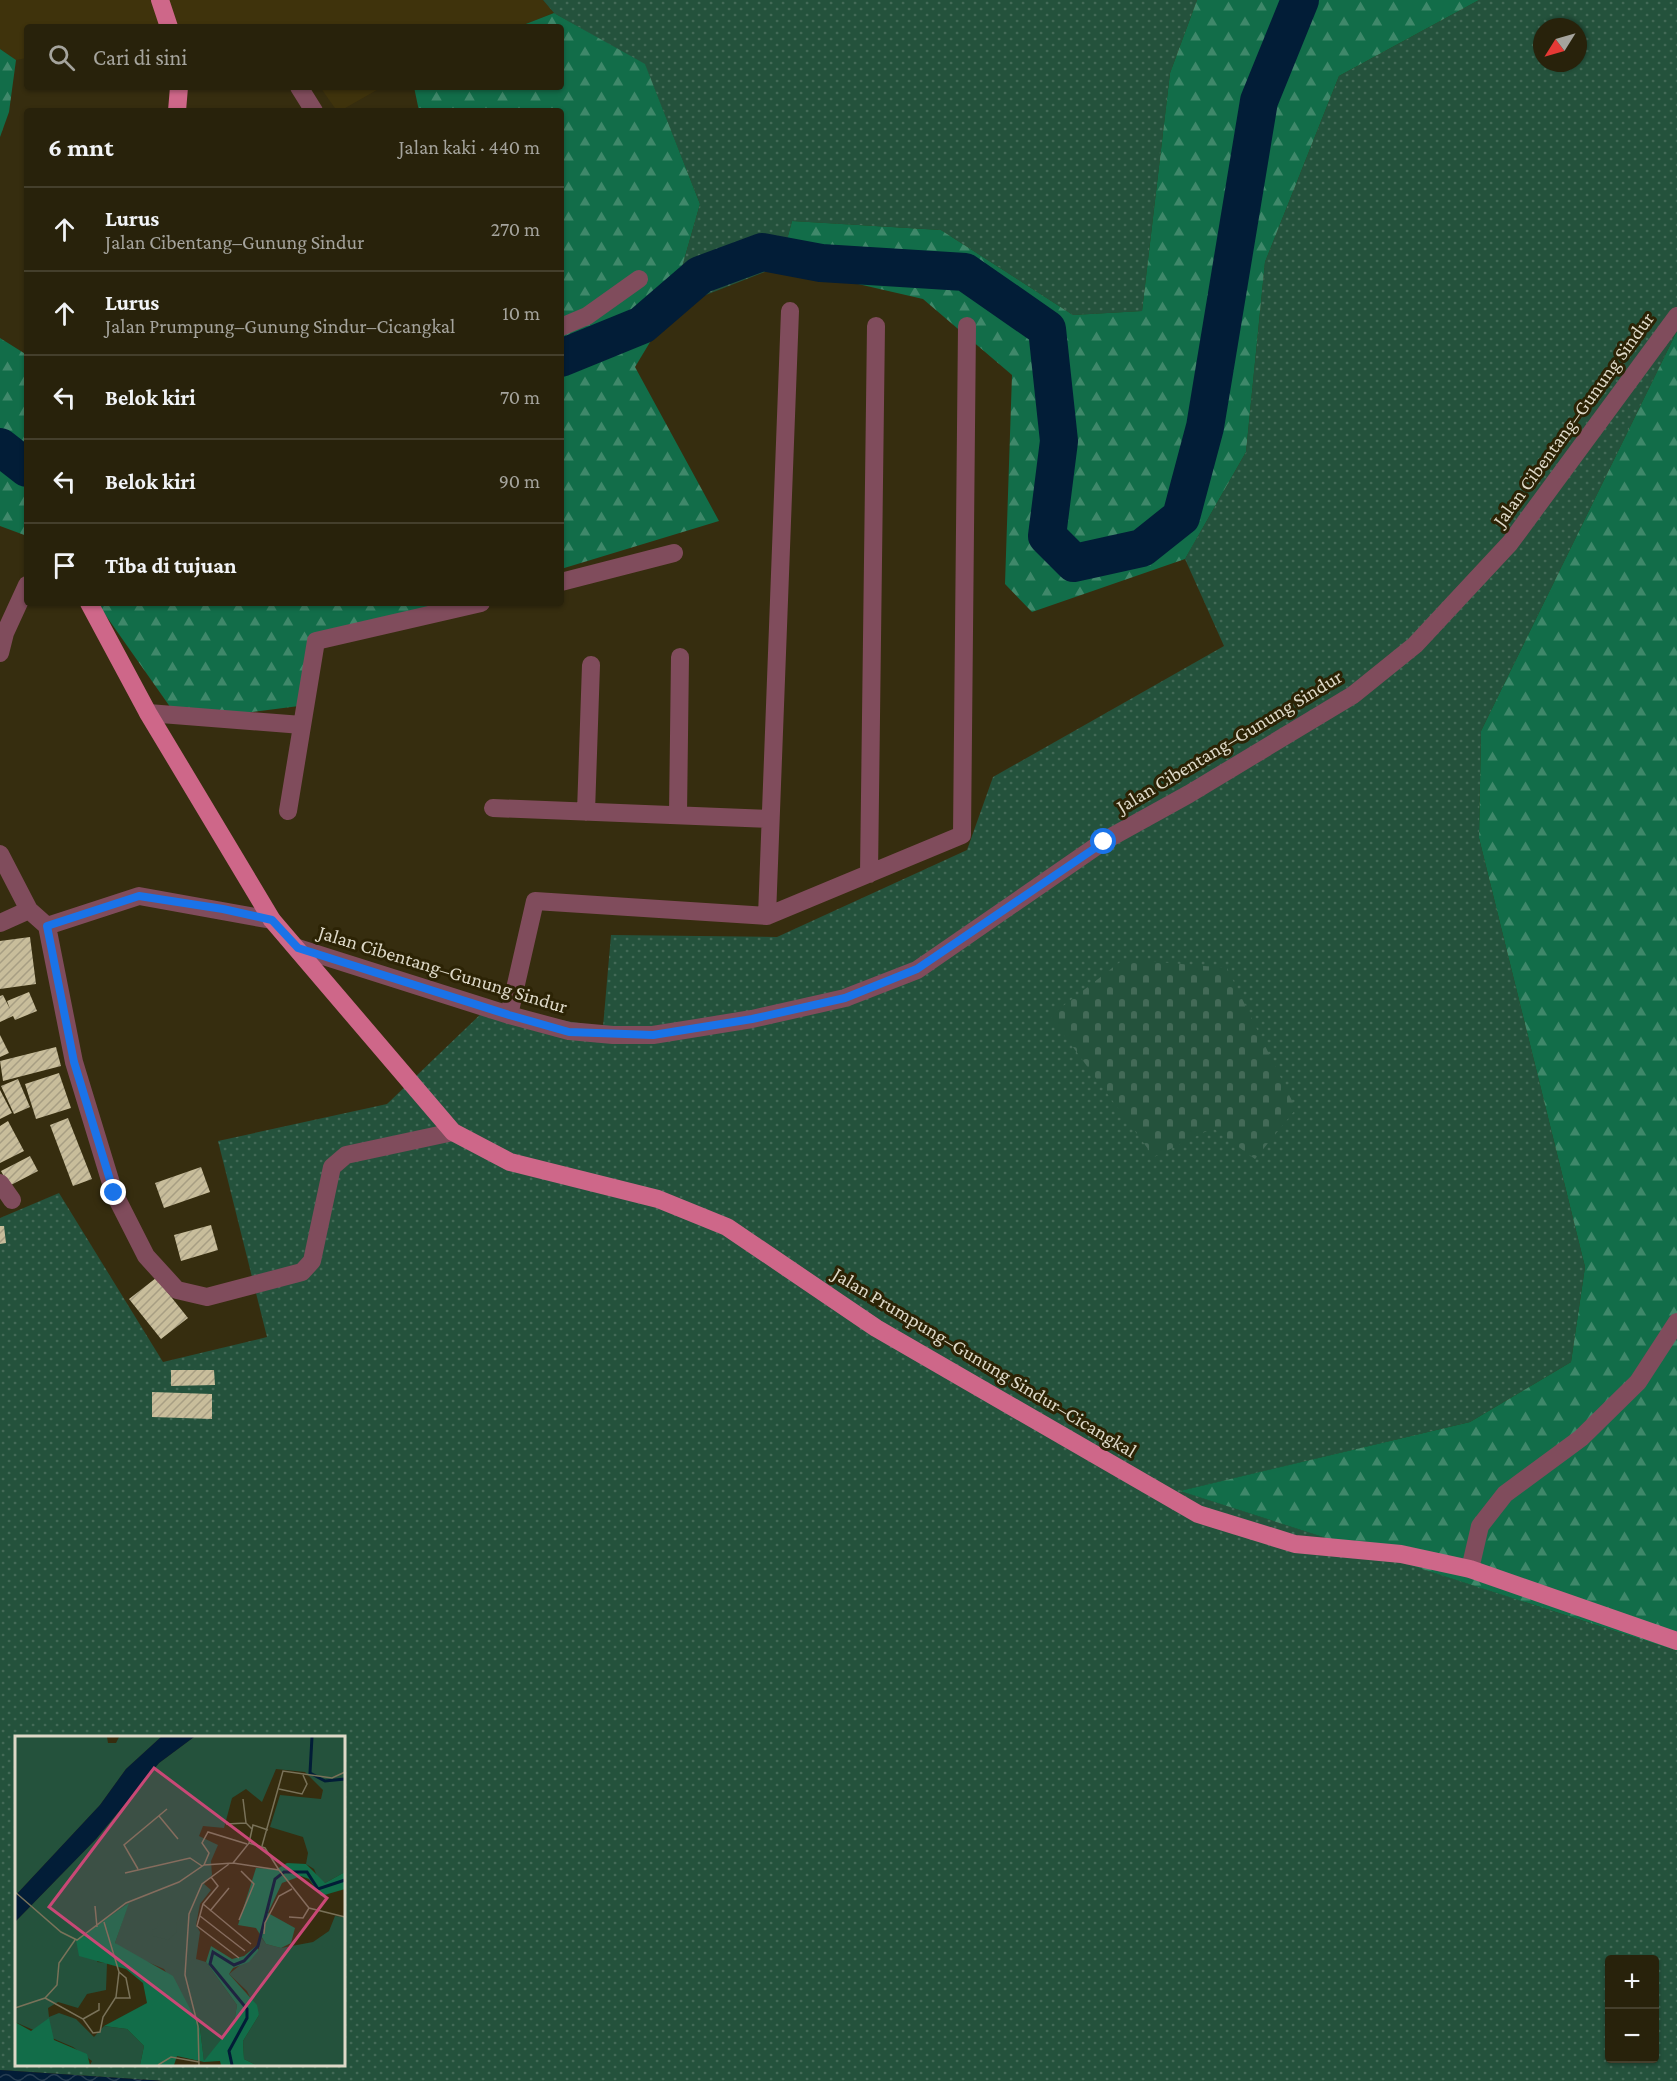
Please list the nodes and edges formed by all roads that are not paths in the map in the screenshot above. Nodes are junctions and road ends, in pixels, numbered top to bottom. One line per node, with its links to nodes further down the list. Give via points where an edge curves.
1 (160, 0): 2 (main road)
2 (168, 24)
3 (179, 90): 5 (main road)
4 (301, 90): 6 (street)
5 (177, 108)
6 (313, 108)
7 (639, 279): 10 (street, via 587,316)
8 (790, 311): 27 (street)
9 (1677, 316): 36 (street, Jalan Cibentang–Gunung Sindur, via 1510,543 1415,645 1353,694 1104,842 917,969 845,998 752,1019 653,1035 569,1032)
10 (564, 326)
11 (876, 326): 29 (street)
12 (967, 327): 29 (street, via 962,836)
13 (674, 553): 14 (street)
14 (564, 581)
15 (24, 592): 18 (street)
16 (91, 606): 21 (main road, Jalan Prumpung–Gunung Sindur–Cicangkal)
17 (468, 606): 22 (street, via 316,641)
18 (0, 653)
19 (680, 657): 26 (street)
20 (591, 665): 25 (street)
21 (148, 713): 22 (street); 32 (main road, Jalan Prumpung–Gunung Sindur–Cicangkal)
22 (302, 724): 24 (street)
23 (493, 808): 25 (street)
24 (288, 811)
25 (586, 812): 26 (street)
26 (678, 815): 27 (street)
27 (770, 819): 31 (street)
28 (0, 854): 30 (street)
29 (869, 874): 31 (street)
30 (29, 910): 33 (street); 34 (street)
31 (767, 916): 36 (street, via 536,901)
32 (272, 920): 34 (street, via 139,896); 35 (main road, Jalan Prumpung–Gunung Sindur–Cicangkal)
33 (0, 923)
34 (47, 926): 37 (street, via 74,1062 114,1193 146,1256 177,1290 207,1297 302,1272 312,1261 332,1167 346,1155)
35 (298, 948): 36 (street, Jalan Cibentang–Gunung Sindur); 37 (main road, Jalan Prumpung–Gunung Sindur–Cicangkal)
36 (509, 1015)
37 (453, 1132): 41 (main road, Jalan Prumpung–Gunung Sindur–Cicangkal, via 510,1162 658,1199 727,1227 876,1328 1197,1514 1295,1544 1401,1554)
38 (0, 1183): 39 (street)
39 (12, 1200)
40 (1677, 1322): 41 (street, via 1638,1382 1581,1438 1505,1494 1480,1526)
41 (1470, 1569): 42 (main road, Jalan Prumpung–Gunung Sindur–Cicangkal)
42 (1677, 1641)

